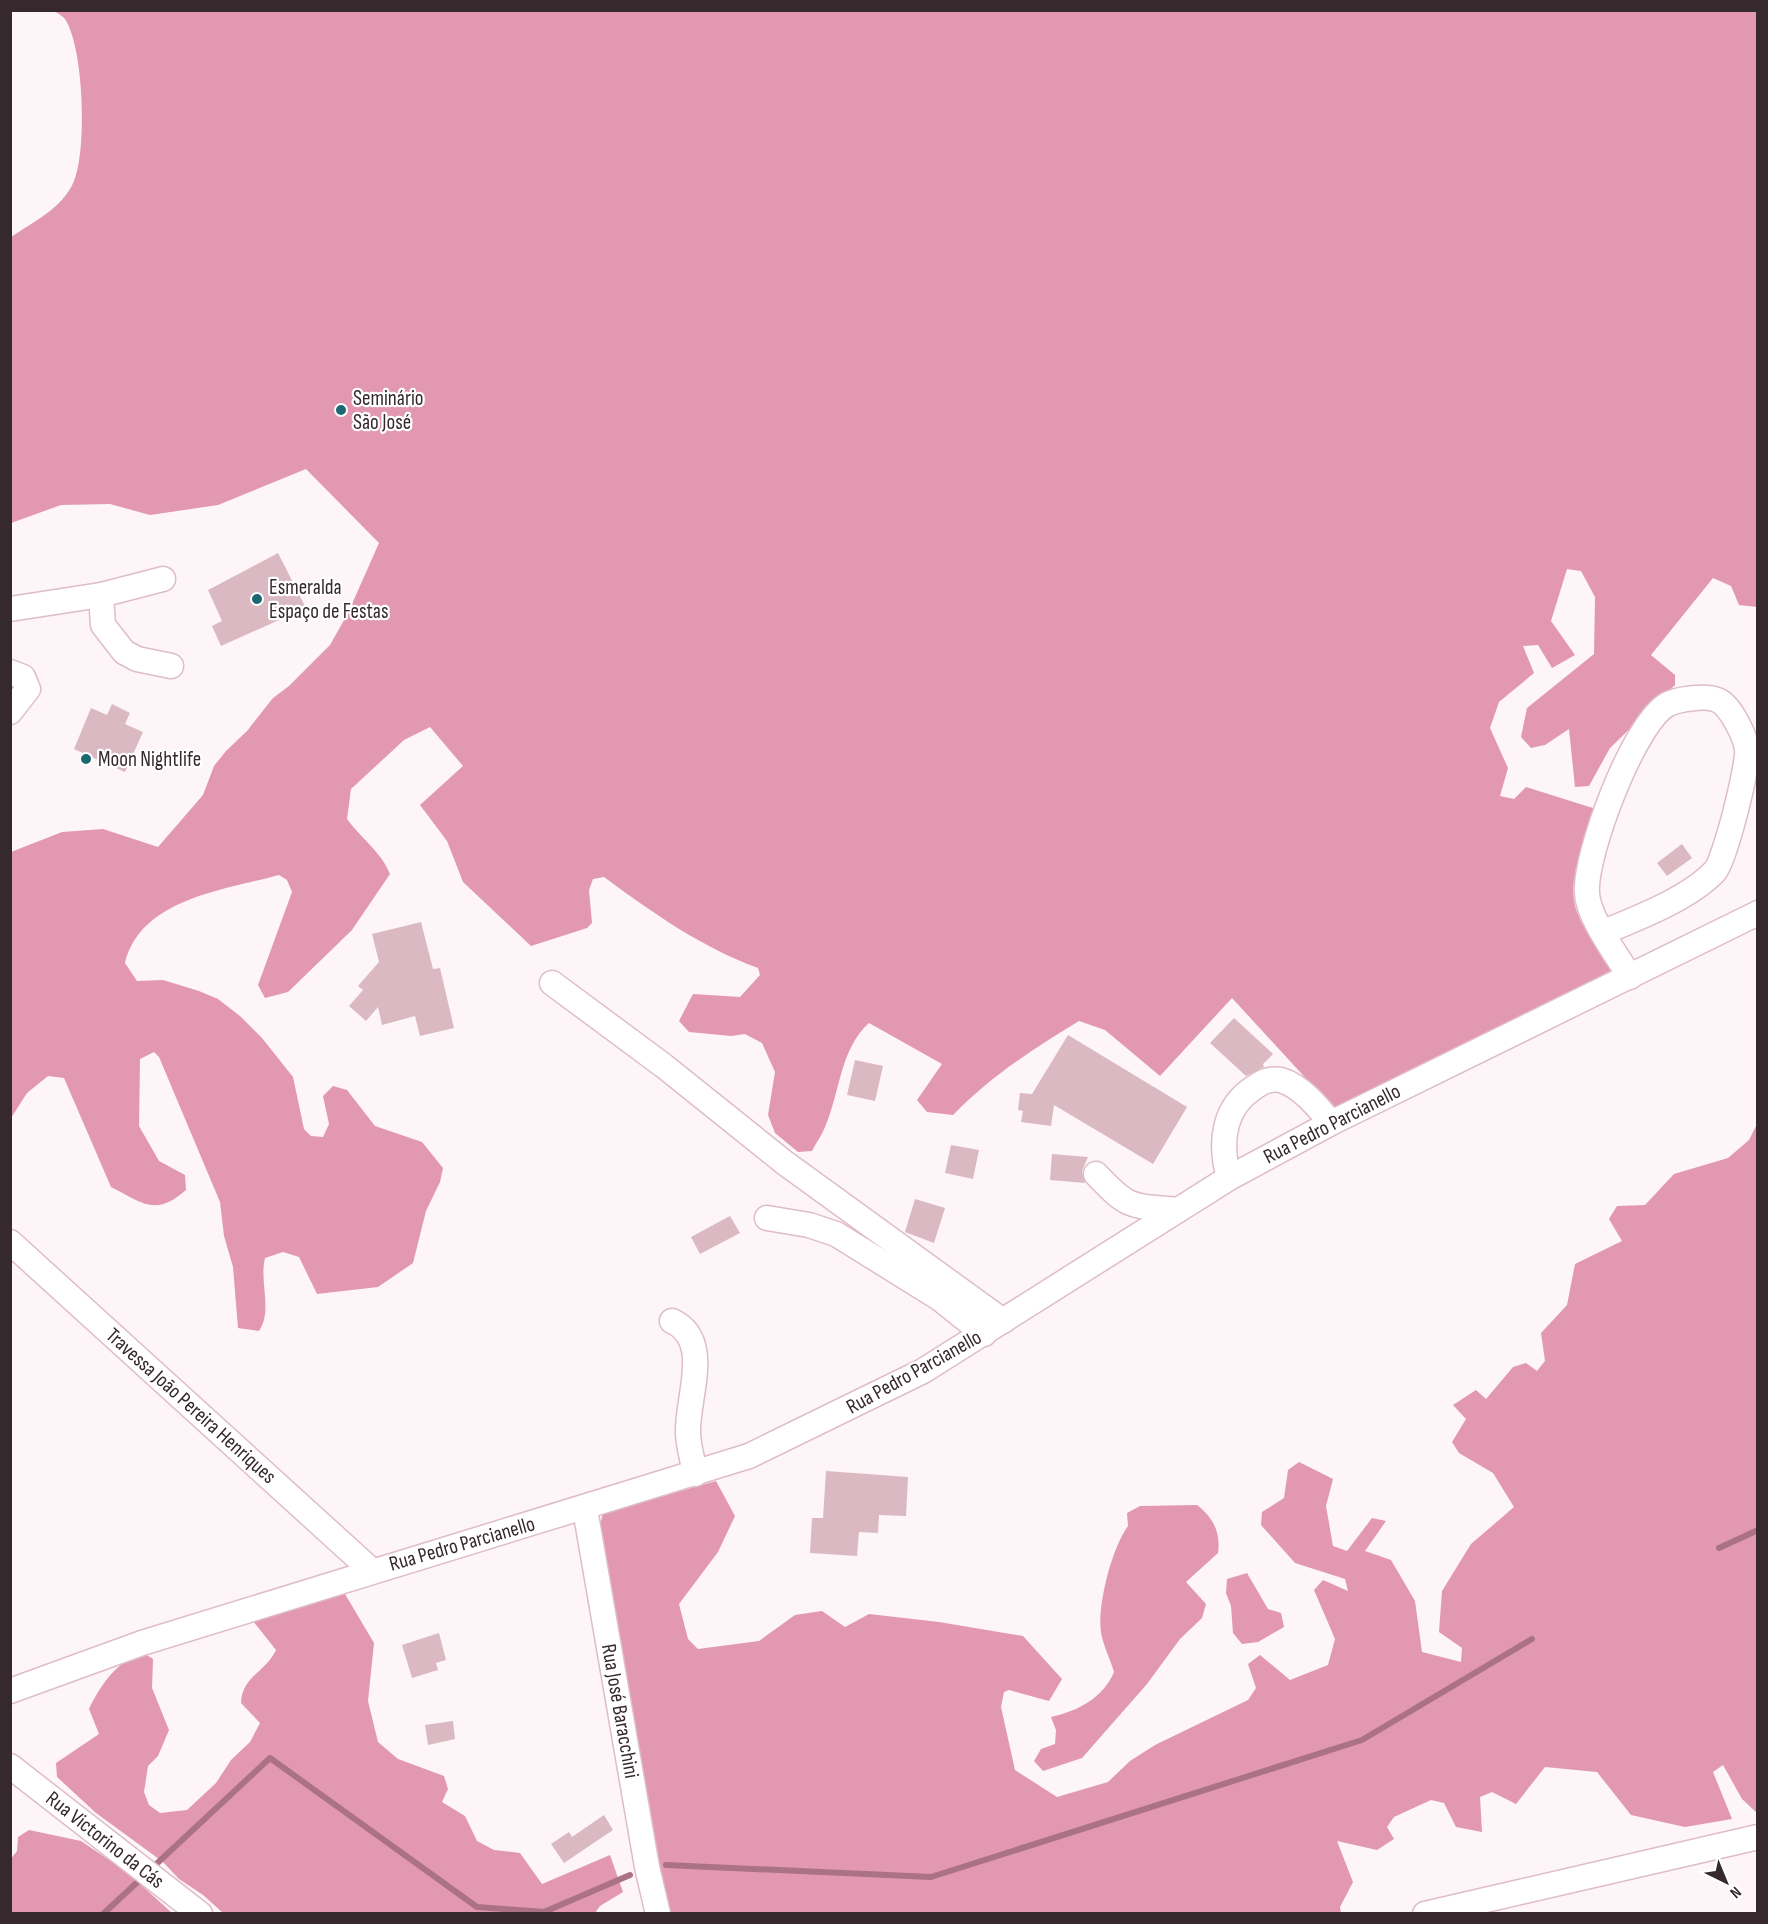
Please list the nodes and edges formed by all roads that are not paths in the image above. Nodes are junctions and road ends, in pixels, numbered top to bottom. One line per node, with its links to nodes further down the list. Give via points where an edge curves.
1 (163, 579): 2 (street)
2 (101, 595): 3 (street); 4 (street, via 103,625 124,652)
3 (10, 609)
4 (171, 666)
5 (10, 672): 6 (street, via 23,676 28,688)
6 (10, 712)
7 (1758, 914): 9 (street, Rua Pedro Parcianello)
8 (1604, 933): 8 (street, via 1694,889 1716,870 1730,836 1747,750 1730,709 1717,699 1684,700 1668,705 1654,717 1625,761 1588,864 1587,894); 9 (street)
9 (1630, 977): 11 (street, Rua Pedro Parcianello)
10 (552, 983): 18 (street, via 664,1066)
11 (1331, 1123): 13 (street, Rua Pedro Parcianello); 13 (street, via 1298,1090 1281,1080 1265,1080 1241,1095 1231,1111 1224,1134)
12 (1096, 1174): 14 (street, via 1130,1205)
13 (1229, 1178): 14 (street, Rua Pedro Parcianello)
14 (1178, 1210): 18 (street, Rua Pedro Parcianello)
15 (766, 1218): 18 (street, via 836,1234)
16 (10, 1242): 21 (street, Travessa João Pereira Henriques)
17 (672, 1322): 19 (street, via 692,1337 695,1373 688,1435)
18 (993, 1328): 19 (street, Rua Pedro Parcianello, via 923,1371 749,1456)
19 (695, 1474): 20 (street, Rua Pedro Parcianello)
20 (585, 1509): 21 (street, Rua Pedro Parcianello); 26 (street, Rua José Baracchini)
21 (371, 1570): 22 (street, Rua Pedro Parcianello, via 142,1643)
22 (10, 1691)
23 (10, 1766): 25 (street, Rua Victorino da Cás)
24 (1758, 1837): 27 (street)
25 (200, 1914)
26 (658, 1914)
27 (1425, 1914)

